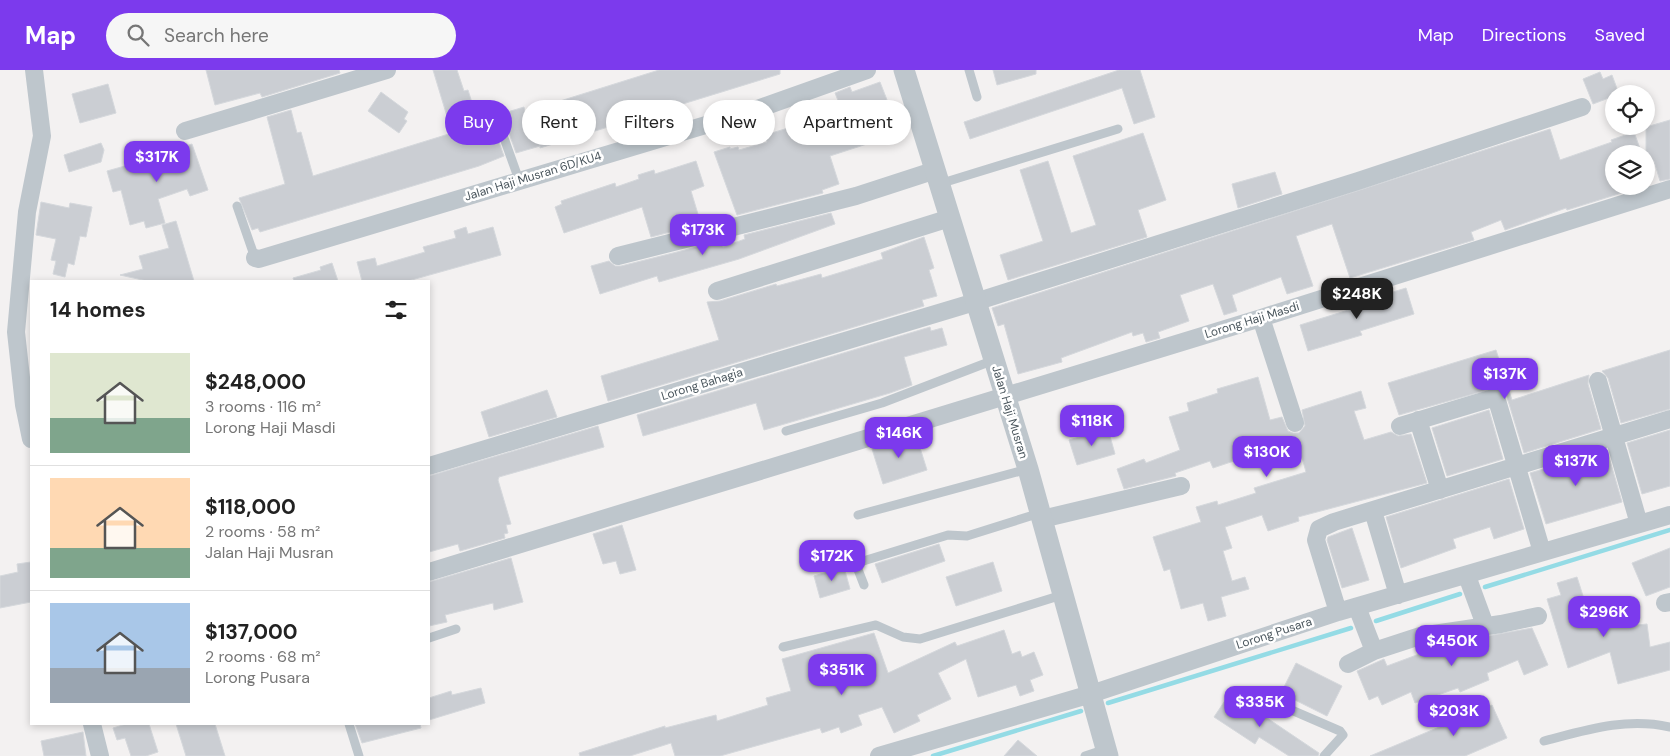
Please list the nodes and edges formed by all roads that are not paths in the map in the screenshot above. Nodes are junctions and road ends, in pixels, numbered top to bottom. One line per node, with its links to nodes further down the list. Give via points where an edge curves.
1 (34, 70): 29 (street, via 42,136 27,212 16,332)
2 (387, 70): 9 (street)
3 (868, 70): 12 (street, Jalan Haji Musran 6D/KU4, via 750,112)
4 (904, 70): 11 (street, Jalan Haji Musran)
5 (969, 70): 6 (lane)
6 (977, 97)
7 (1582, 107): 19 (street, Lorong Bahagia)
8 (1118, 129): 11 (lane)
9 (185, 131)
10 (506, 145): 12 (lane)
11 (934, 176): 15 (street, Jalan Haji Musran); 16 (street)
12 (519, 180): 17 (street, Jalan Haji Musran 6D/KU4, via 259,260)
13 (1670, 189): 20 (street, Lorong Haji Masdi)
14 (238, 206): 17 (lane)
15 (950, 218): 18 (street); 19 (street, Jalan Haji Musran)
16 (618, 256)
17 (255, 258)
18 (717, 291)
19 (975, 302): 21 (street, Jalan Haji Musran); 31 (street, Lorong Bahagia)
20 (1261, 318): 23 (street, Lorong Haji Masdi); 26 (street)
21 (994, 360): 23 (street, Jalan Haji Musran); 28 (lane, via 882,403)
22 (1598, 381): 30 (street)
23 (1005, 395): 33 (street, Jalan Haji Musran); 42 (street, Lorong Haji Masdi)
24 (1670, 418): 30 (street)
25 (1418, 420): 27 (street); 32 (street, via 1496,397); 35 (street)
26 (1295, 424)
27 (1400, 426)
28 (786, 431)
29 (30, 434)
30 (1614, 436): 32 (street); 40 (street)
31 (430, 466)
32 (1516, 466): 35 (street); 41 (street)
33 (1028, 469): 37 (lane); 39 (street, Jalan Haji Musran)
34 (1182, 486): 39 (street)
35 (1440, 490): 36 (street)
36 (1373, 511): 46 (street); 48 (street, via 1319,529 1316,540)
37 (858, 515)
38 (1670, 515): 40 (street, Lorong Pusara)
39 (1037, 516): 44 (lane, via 967,536 948,535 860,562 857,567); 45 (street, Jalan Haji Musran)
40 (1639, 524): 41 (street, Lorong Pusara)
41 (1542, 552): 43 (street, Lorong Pusara)
42 (430, 572)
43 (1467, 576): 46 (street, Lorong Pusara); 50 (street)
44 (864, 585)
45 (1062, 595): 53 (lane, via 920,639 903,637 876,625); 56 (street, Jalan Haji Musran)
46 (1398, 595): 47 (street, Lorong Pusara)
47 (1356, 607): 48 (street, Lorong Pusara); 54 (street)
48 (1338, 612): 56 (street, Lorong Pusara)
49 (1538, 616): 50 (street)
50 (1485, 625): 54 (street, via 1420,636)
51 (456, 629): 52 (lane)
52 (430, 638)
53 (783, 647)
54 (1374, 651): 55 (street)
55 (1348, 664)
56 (1091, 694): 62 (street, Jalan Haji Musran); 65 (street, Lorong Pusara)
57 (1266, 699): 67 (lane, via 1340,732 1343,736)
58 (92, 725): 63 (street)
59 (349, 725): 64 (lane)
60 (1670, 727): 61 (lane, via 1625,723)
61 (1544, 741)
62 (1107, 752): 66 (lane)
63 (100, 756)
64 (358, 756)
65 (879, 756)
66 (1085, 756)
67 (1324, 756)

